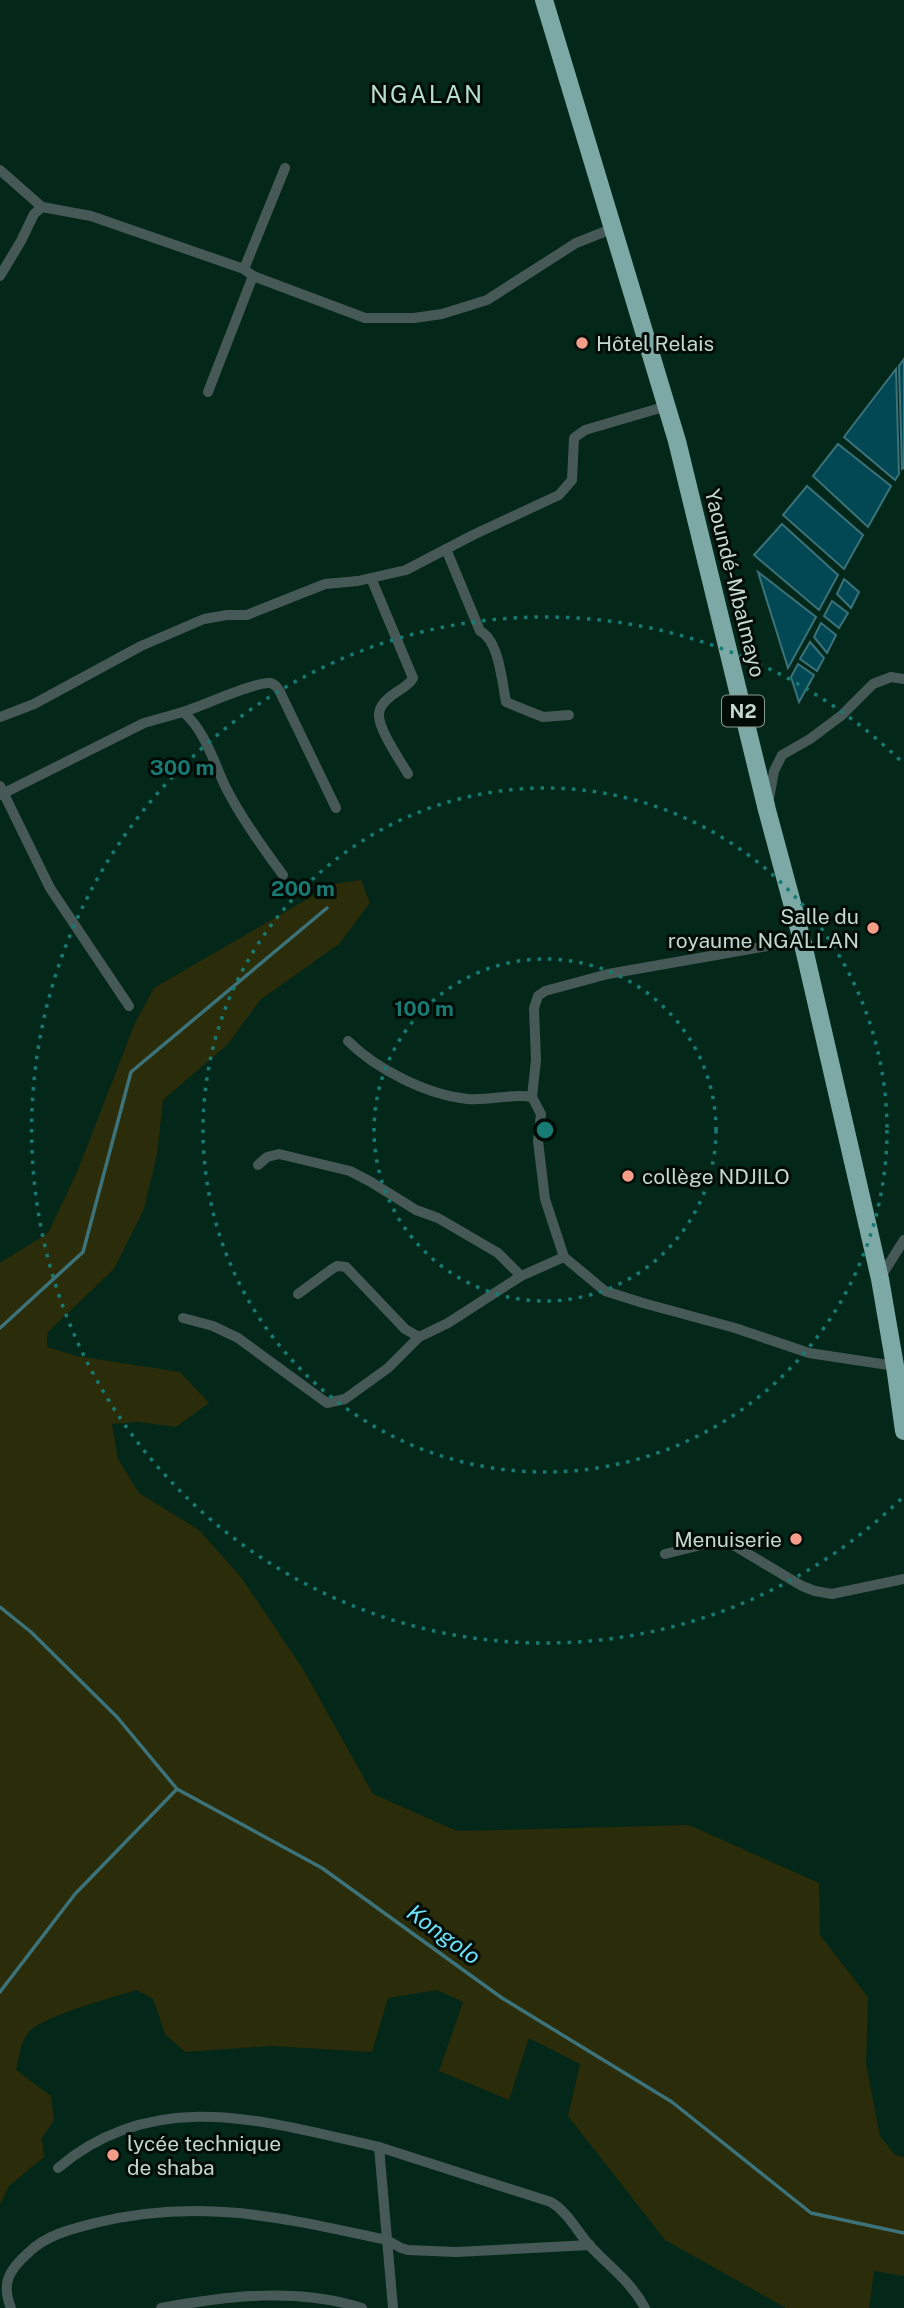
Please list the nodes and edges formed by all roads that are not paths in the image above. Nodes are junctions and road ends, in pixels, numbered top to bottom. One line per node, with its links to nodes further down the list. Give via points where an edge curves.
1 (544, 0): 5 (highway, Yaoundé-Mbalmayo / N2)
2 (285, 168): 6 (street)
3 (0, 170): 4 (street)
4 (41, 207): 6 (street, via 91,216); 7 (street)
5 (614, 228): 6 (street, via 576,243 487,299 451,312 414,318 365,318); 9 (highway, Yaoundé-Mbalmayo / N2)
6 (249, 273): 8 (street)
7 (0, 276)
8 (208, 392)
9 (667, 406): 10 (street, via 586,430 574,438 572,480 559,495); 19 (highway, Yaoundé-Mbalmayo / N2)
10 (446, 550): 11 (street, via 406,570); 14 (street, via 480,631 494,644 506,702 543,717)
11 (371, 578): 15 (street, via 326,584 247,615 204,620 141,646 34,704); 16 (street, via 413,678 380,707 378,715)
12 (904, 679): 19 (street, via 891,677 873,684 842,715 782,755 774,771)
13 (183, 712): 17 (street, via 144,723); 18 (street, via 250,687 274,684); 20 (street, via 194,721 227,789)
14 (569, 715)
15 (0, 717)
16 (408, 774)
17 (1, 791): 22 (street, via 50,888)
18 (336, 808)
19 (767, 810): 21 (highway, Yaoundé-Mbalmayo / N2)
20 (283, 875)
21 (802, 940): 24 (street, via 608,974 545,991 534,1008); 29 (highway, Yaoundé-Mbalmayo / N2)
22 (128, 1006)
23 (348, 1041): 24 (street, via 365,1058 440,1092 466,1099)
24 (533, 1097): 27 (street, via 541,1114 538,1141 545,1199)
25 (258, 1165): 28 (street, via 279,1154 349,1171 498,1253)
26 (904, 1240): 29 (street)
27 (564, 1257): 28 (street); 33 (street, via 605,1290 643,1303 809,1353)
28 (521, 1276): 32 (street)
29 (880, 1279): 33 (highway, Yaoundé-Mbalmayo / N2)
30 (298, 1294): 32 (street, via 337,1266 346,1267 405,1329)
31 (183, 1318): 32 (street, via 238,1338 327,1403 345,1399 367,1384)
32 (419, 1337)
33 (895, 1366): 34 (highway, Yaoundé-Mbalmayo / N2)
34 (904, 1431)
35 (665, 1554): 36 (street, via 730,1543 802,1586 832,1594)
36 (904, 1580)
37 (379, 2147): 38 (street, via 271,2123 182,2116 120,2130); 39 (street); 40 (street, via 551,2202)
38 (58, 2168)
39 (387, 2239): 40 (street, via 408,2250 457,2252); 41 (street, via 279,2217 207,2209 131,2214 40,2241 8,2274); 44 (street)
40 (590, 2245): 45 (street, via 632,2287)
41 (11, 2308)
42 (161, 2308): 43 (street, via 238,2297 308,2295)
43 (362, 2308)
44 (393, 2308)
45 (645, 2308)

